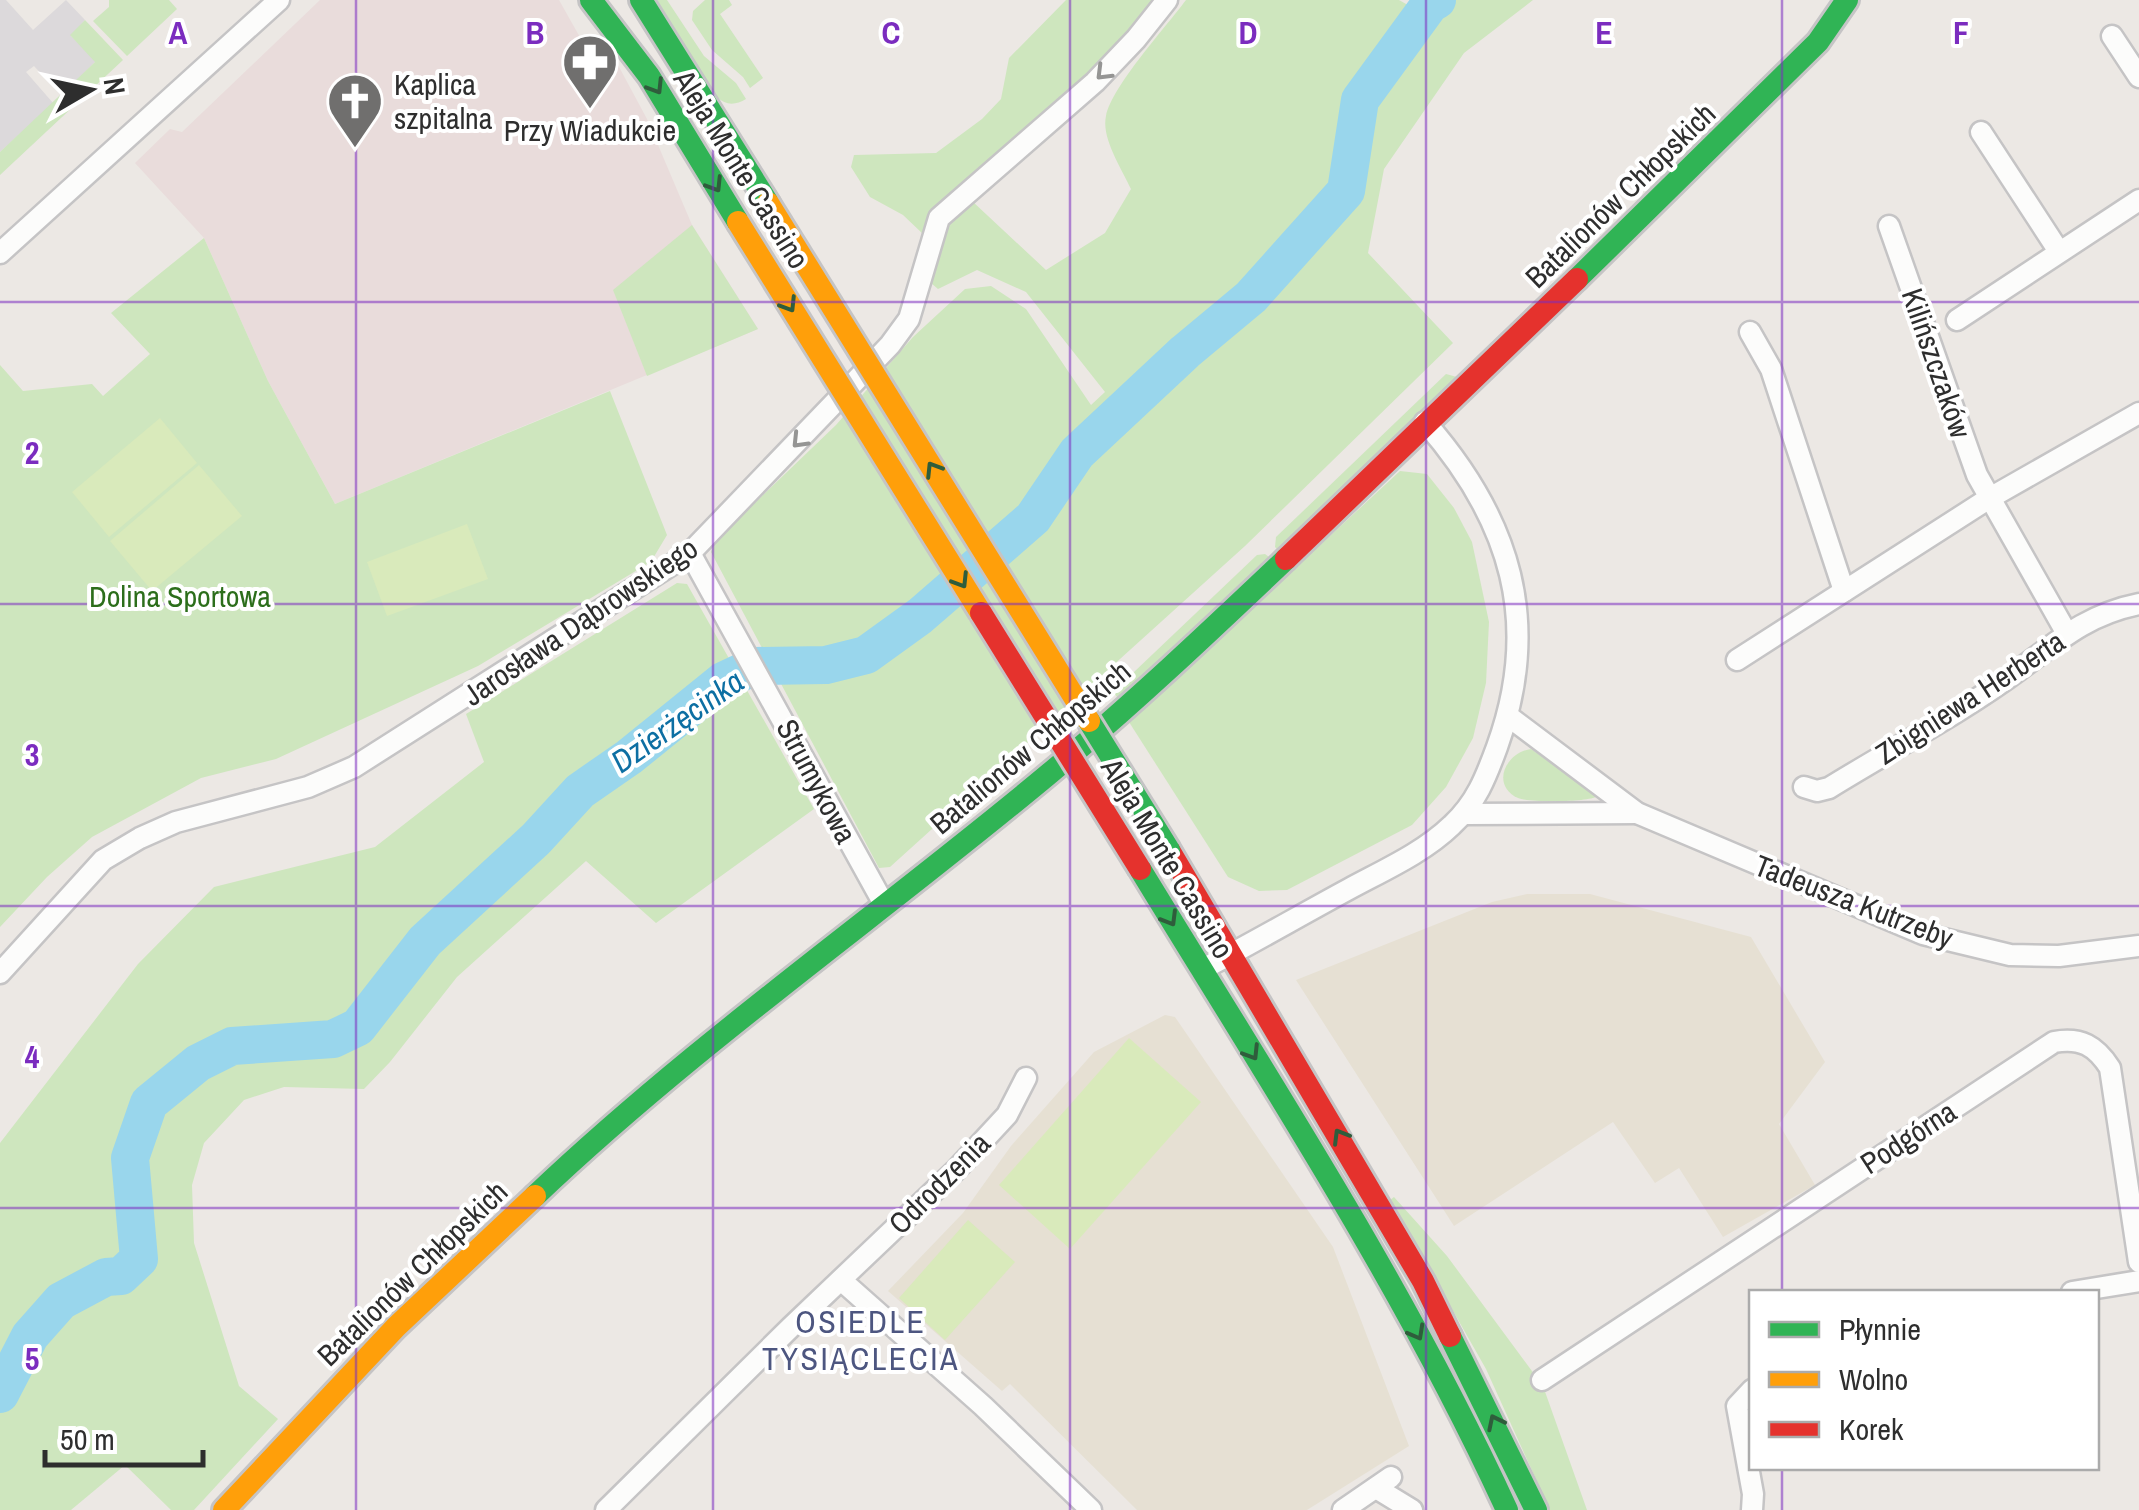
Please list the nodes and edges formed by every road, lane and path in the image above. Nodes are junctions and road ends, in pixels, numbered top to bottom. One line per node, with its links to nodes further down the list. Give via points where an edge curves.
1 (278, 0): 12 (street)
2 (591, 0): 30 (street, Aleja Monte Cassino, one-way to 30, bridge, via 649,76)
3 (642, 0): 29 (street, Aleja Monte Cassino, one-way to 3, bridge)
4 (1166, 0): 18 (street, Jarosława Dąbrowskiego, one-way to 18, via 1095,82 939,218 909,318 890,346)
5 (1848, 0): 16 (street, Batalionów Chłopskich, via 1818,42 1736,126)
6 (2112, 36): 7 (street)
7 (2139, 77)
8 (1981, 132): 11 (street)
9 (2139, 200): 11 (street)
10 (1889, 226): 17 (street, Kilińszczaków)
11 (2058, 250): 13 (street)
12 (0, 252)
13 (1956, 320)
14 (1750, 332): 19 (street, via 1771,368)
15 (2139, 414): 17 (street)
16 (1426, 422): 23 (street, via 1485,510 1508,568 1520,637); 27 (street, Batalionów Chłopskich, via 1119,714)
17 (1988, 499): 19 (street); 21 (street, Kilińszczaków)
18 (690, 553): 27 (street, Strumykowa); 31 (street, Jarosława Dąbrowskiego, via 354,767 308,787 176,822 103,860)
19 (1844, 590): 22 (street)
20 (2139, 604): 21 (street, Zbigniewa Herberta)
21 (2066, 632): 24 (street, Zbigniewa Herberta, via 2021,669 1830,788)
22 (1737, 660)
23 (1508, 716): 25 (street, Tadeusza Kutrzeby); 26 (street, via 1481,790)
24 (1804, 787)
25 (1638, 813): 26 (street, Tadeusza Kutrzeby); 28 (street, Tadeusza Kutrzeby, via 1922,934 2010,954 2059,956)
26 (1464, 814): 29 (street, via 1420,850)
27 (885, 906): 39 (street, Batalionów Chłopskich, via 494,1232)
28 (2139, 946)
29 (1232, 954): 30 (street); 45 (street, Aleja Monte Cassino, one-way to 29, via 1424,1281)
30 (1201, 970): 44 (street, Aleja Monte Cassino, one-way to 44, via 1346,1206 1464,1416)
31 (0, 972)
32 (1026, 1078): 34 (street, Odrodzenia, via 1008,1114)
33 (2139, 1262): 37 (street, Podgórna, via 2110,1068 2084,1042 2054,1042)
34 (841, 1280): 40 (street, Odrodzenia); 41 (street)
35 (2139, 1280): 36 (street)
36 (2083, 1290)
37 (1542, 1380)
38 (1749, 1393): 46 (street, via 1738,1406)
39 (224, 1510)
40 (606, 1510)
41 (1092, 1510)
42 (1343, 1510): 43 (street, via 1384,1483)
43 (1412, 1510)
44 (1507, 1510)
45 (1536, 1510)
46 (1752, 1510)

